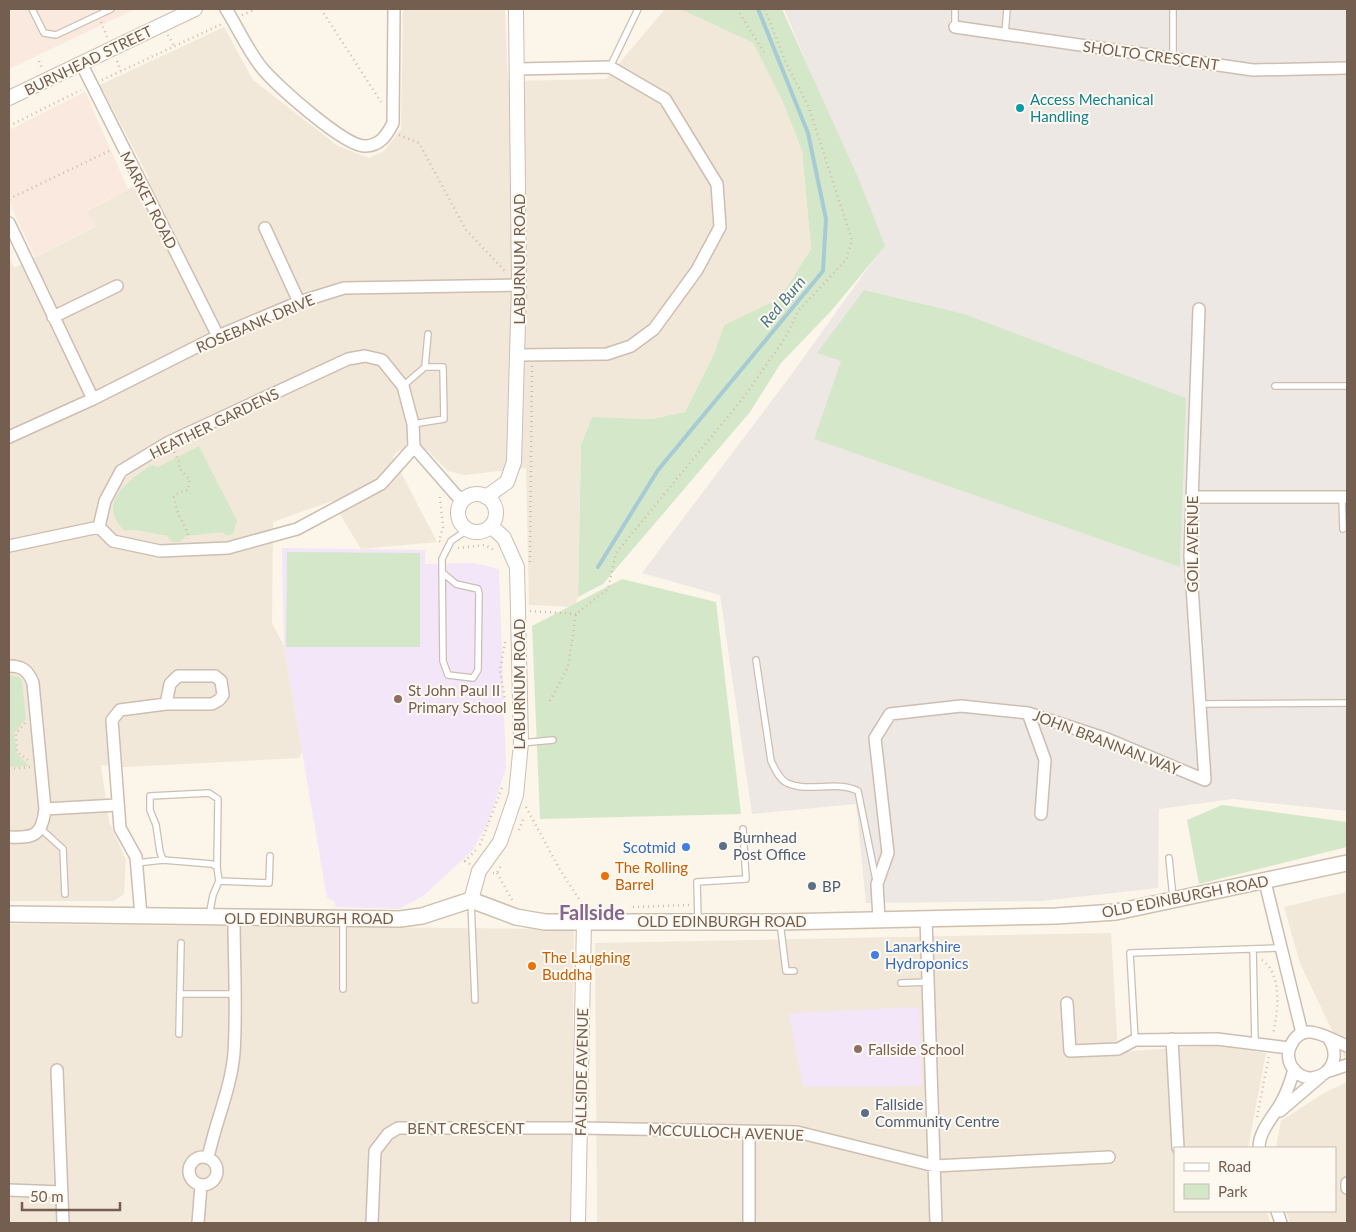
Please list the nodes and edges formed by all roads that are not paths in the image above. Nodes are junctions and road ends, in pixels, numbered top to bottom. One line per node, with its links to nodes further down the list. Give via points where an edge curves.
1 (32, 9): 2 (lane, via 44,33 56,35)
2 (111, 9)
3 (195, 9): 10 (street, BURNHEAD STREET)
4 (394, 9): 11 (street, via 394,116 390,130 381,141 364,146 354,144 306,111 262,68)
5 (516, 9): 18 (street, LABURNUM ROAD)
6 (638, 9): 16 (lane)
7 (955, 9): 12 (lane)
8 (1006, 9): 13 (lane)
9 (1173, 9): 14 (lane)
10 (176, 13): 15 (street, BURNHEAD STREET)
11 (230, 14)
12 (955, 27): 13 (street, SHOLTO CRESCENT)
13 (1005, 34): 14 (street, SHOLTO CRESCENT)
14 (1173, 59): 17 (street, SHOLTO CRESCENT, via 1253,70)
15 (81, 63): 19 (street, BURNHEAD STREET); 28 (street, MARKET ROAD)
16 (610, 67): 18 (street); 29 (street, via 664,99 717,184 720,227 697,270 654,329 631,346 607,354)
17 (1347, 68)
18 (518, 69): 22 (street, LABURNUM ROAD)
19 (9, 98)
20 (9, 223): 26 (street)
21 (265, 228): 24 (street)
22 (519, 285): 24 (street, ROSEBANK DRIVE, via 344,288); 29 (street, LABURNUM ROAD)
23 (116, 286): 26 (street)
24 (299, 302): 28 (street, ROSEBANK DRIVE)
25 (1199, 309): 39 (street, GOIL AVENUE)
26 (53, 317): 34 (street)
27 (428, 334): 30 (lane)
28 (218, 336): 34 (street, ROSEBANK DRIVE)
29 (526, 355): 38 (street, LABURNUM ROAD, via 514,462 507,482)
30 (425, 367): 31 (lane); 35 (lane, via 443,367 444,419)
31 (403, 386): 35 (street, HEATHER GARDENS); 42 (street, HEATHER GARDENS, via 382,360 365,356 348,359 169,442 121,471 105,501)
32 (1275, 386): 33 (lane)
33 (1347, 386)
34 (93, 399): 36 (street, ROSEBANK DRIVE)
35 (413, 424): 37 (street, HEATHER GARDENS)
36 (9, 436)
37 (414, 447): 41 (street); 42 (street, via 381,484 297,528 228,548 160,552 113,541)
38 (486, 497): 41 (street, LABURNUM ROAD, via 475,495); 43 (street, via 496,510)
39 (1192, 497): 40 (street); 52 (street, GOIL AVENUE, via 1190,556)
40 (1344, 497): 44 (lane)
41 (464, 500): 45 (street, via 458,516)
42 (99, 526): 46 (street)
43 (492, 526): 45 (street, via 483,532); 55 (street, LABURNUM ROAD, via 504,538 516,567 524,611)
44 (1343, 529)
45 (467, 530): 47 (lane, via 450,541 442,559)
46 (9, 546)
47 (443, 573): 47 (lane, via 456,584 478,589 478,670 473,678 448,675 443,661)
48 (756, 660): 71 (lane, via 770,761 787,783 849,786 858,791)
49 (9, 666): 58 (street, via 19,666 29,673 33,683)
50 (1347, 703): 52 (lane)
51 (166, 704): 51 (street, via 170,684 178,676 215,676 221,681 223,695 212,704); 57 (street, via 120,710 112,720)
52 (1200, 704): 56 (street, GOIL AVENUE)
53 (1028, 713): 56 (street, JOHN BRANNAN WAY, via 1107,739); 59 (street, via 1045,760); 71 (street, JOHN BRANNAN WAY, via 962,706 890,714 875,738 888,853)
54 (553, 740): 55 (lane)
55 (521, 743): 73 (street, LABURNUM ROAD, via 516,795 500,842 479,871)
56 (1205, 780)
57 (117, 805): 58 (street); 66 (street, via 120,828)
58 (45, 809): 60 (street)
59 (1042, 814)
60 (40, 829): 62 (street, via 30,838); 72 (lane, via 63,849)
61 (743, 829): 83 (lane, via 746,879 697,882)
62 (9, 837)
63 (270, 856): 69 (lane, via 269,883)
64 (1169, 858): 74 (lane)
65 (163, 860): 66 (lane); 68 (lane, via 206,862); 68 (lane, via 148,802 150,796 210,793 218,800)
66 (136, 863): 77 (street)
67 (1347, 863): 70 (main road, OLD EDINBURGH ROAD)
68 (217, 867): 69 (lane)
69 (219, 881): 78 (lane)
70 (1265, 882): 74 (main road, OLD EDINBURGH ROAD); 87 (street)
71 (877, 884): 81 (street, JOHN BRANNAN WAY)
72 (65, 894)
73 (471, 900): 76 (main road, OLD EDINBURGH ROAD, via 516,917 545,922); 82 (main road, OLD EDINBURGH ROAD, via 422,916); 94 (lane)
74 (1174, 901): 80 (main road, OLD EDINBURGH ROAD, via 1116,912)
75 (9, 914): 77 (main road, OLD EDINBURGH ROAD)
76 (580, 915): 83 (main road, OLD EDINBURGH ROAD); 109 (street, FALLSIDE AVENUE)
77 (141, 916): 78 (main road, OLD EDINBURGH ROAD)
78 (209, 918): 79 (main road, OLD EDINBURGH ROAD)
79 (234, 918): 82 (main road, OLD EDINBURGH ROAD); 93 (street)
80 (926, 918): 81 (main road, OLD EDINBURGH ROAD); 89 (street)
81 (879, 919): 84 (main road, OLD EDINBURGH ROAD)
82 (343, 920): 91 (lane)
83 (698, 921): 84 (main road, OLD EDINBURGH ROAD)
84 (780, 922): 88 (lane, via 786,972)
85 (181, 943): 92 (lane)
86 (1253, 948): 87 (lane); 100 (lane, via 1130,952); 101 (lane)
87 (1280, 948): 96 (street)
88 (794, 971)
89 (930, 982): 90 (lane); 115 (street)
90 (901, 983)
91 (343, 989)
92 (180, 994): 93 (lane); 97 (lane)
93 (234, 994): 114 (street, via 234,1054)
94 (475, 1000)
95 (1067, 1003): 100 (street, via 1070,1051 1118,1049)
96 (1302, 1033): 99 (street, via 1319,1032); 103 (street)
97 (179, 1034)
98 (1172, 1039): 100 (street); 101 (street); 111 (street)
99 (1329, 1039): 102 (street); 107 (street, via 1334,1046 1335,1057)
100 (1135, 1040)
101 (1255, 1043): 103 (street)
102 (1347, 1046)
103 (1289, 1048): 105 (street, via 1289,1061)
104 (1347, 1065): 107 (street)
105 (1294, 1069): 107 (street, via 1311,1078); 108 (street, via 1281,1103)
106 (57, 1070): 120 (street)
107 (1325, 1073): 108 (street)
108 (1266, 1125): 112 (street)
109 (580, 1128): 110 (street, MCCULLOCH AVENUE); 123 (street, BENT CRESCENT, via 398,1128 388,1134 375,1151); 124 (street, FALLSIDE AVENUE)
110 (749, 1131): 115 (street, MCCULLOCH AVENUE, via 797,1132); 125 (street)
111 (1178, 1147)
112 (1258, 1147)
113 (1109, 1157): 115 (street, MCCULLOCH AVENUE)
114 (208, 1158): 117 (street, via 214,1163 217,1173 208,1185); 117 (street, via 201,1157 190,1167 190,1175)
115 (935, 1166): 126 (street)
116 (1347, 1183): 118 (street)
117 (200, 1185): 122 (street)
118 (1347, 1188)
119 (9, 1190): 120 (street)
120 (62, 1192): 121 (street)
121 (63, 1223)
122 (198, 1223)
123 (372, 1223)
124 (578, 1223)
125 (749, 1223)
126 (936, 1223)

